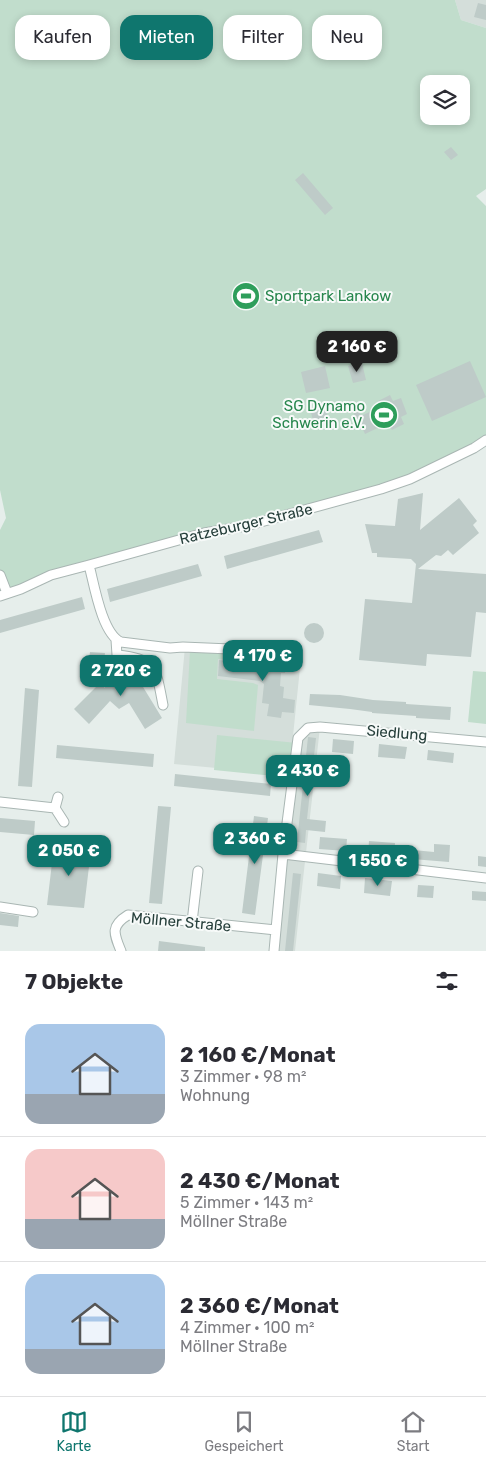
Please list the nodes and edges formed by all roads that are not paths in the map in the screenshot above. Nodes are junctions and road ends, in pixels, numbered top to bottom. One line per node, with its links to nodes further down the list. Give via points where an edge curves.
1 (486, 440): 2 (street, Ratzeburger Straße, via 410,479 381,489)
2 (89, 565): 4 (street, Ratzeburger Straße, via 51,575); 5 (street, via 104,622)
3 (0, 575): 4 (street)
4 (4, 594)
5 (116, 640): 6 (street, via 170,648); 7 (street, via 117,655 138,658 152,666)
6 (254, 650)
7 (163, 705)
8 (486, 742): 13 (street, Siedlung, via 308,728 298,738)
9 (58, 797): 11 (street)
10 (0, 802): 11 (street)
11 (55, 808): 12 (street)
12 (64, 822)
13 (283, 854): 15 (street); 19 (street)
14 (198, 871): 18 (street)
15 (486, 878)
16 (0, 907): 17 (street)
17 (33, 912)
18 (192, 922): 19 (street, Möllner Straße); 20 (street, Möllner Straße, via 128,915 116,926 115,934)
19 (276, 930): 21 (street)
20 (121, 951)
21 (274, 951)

